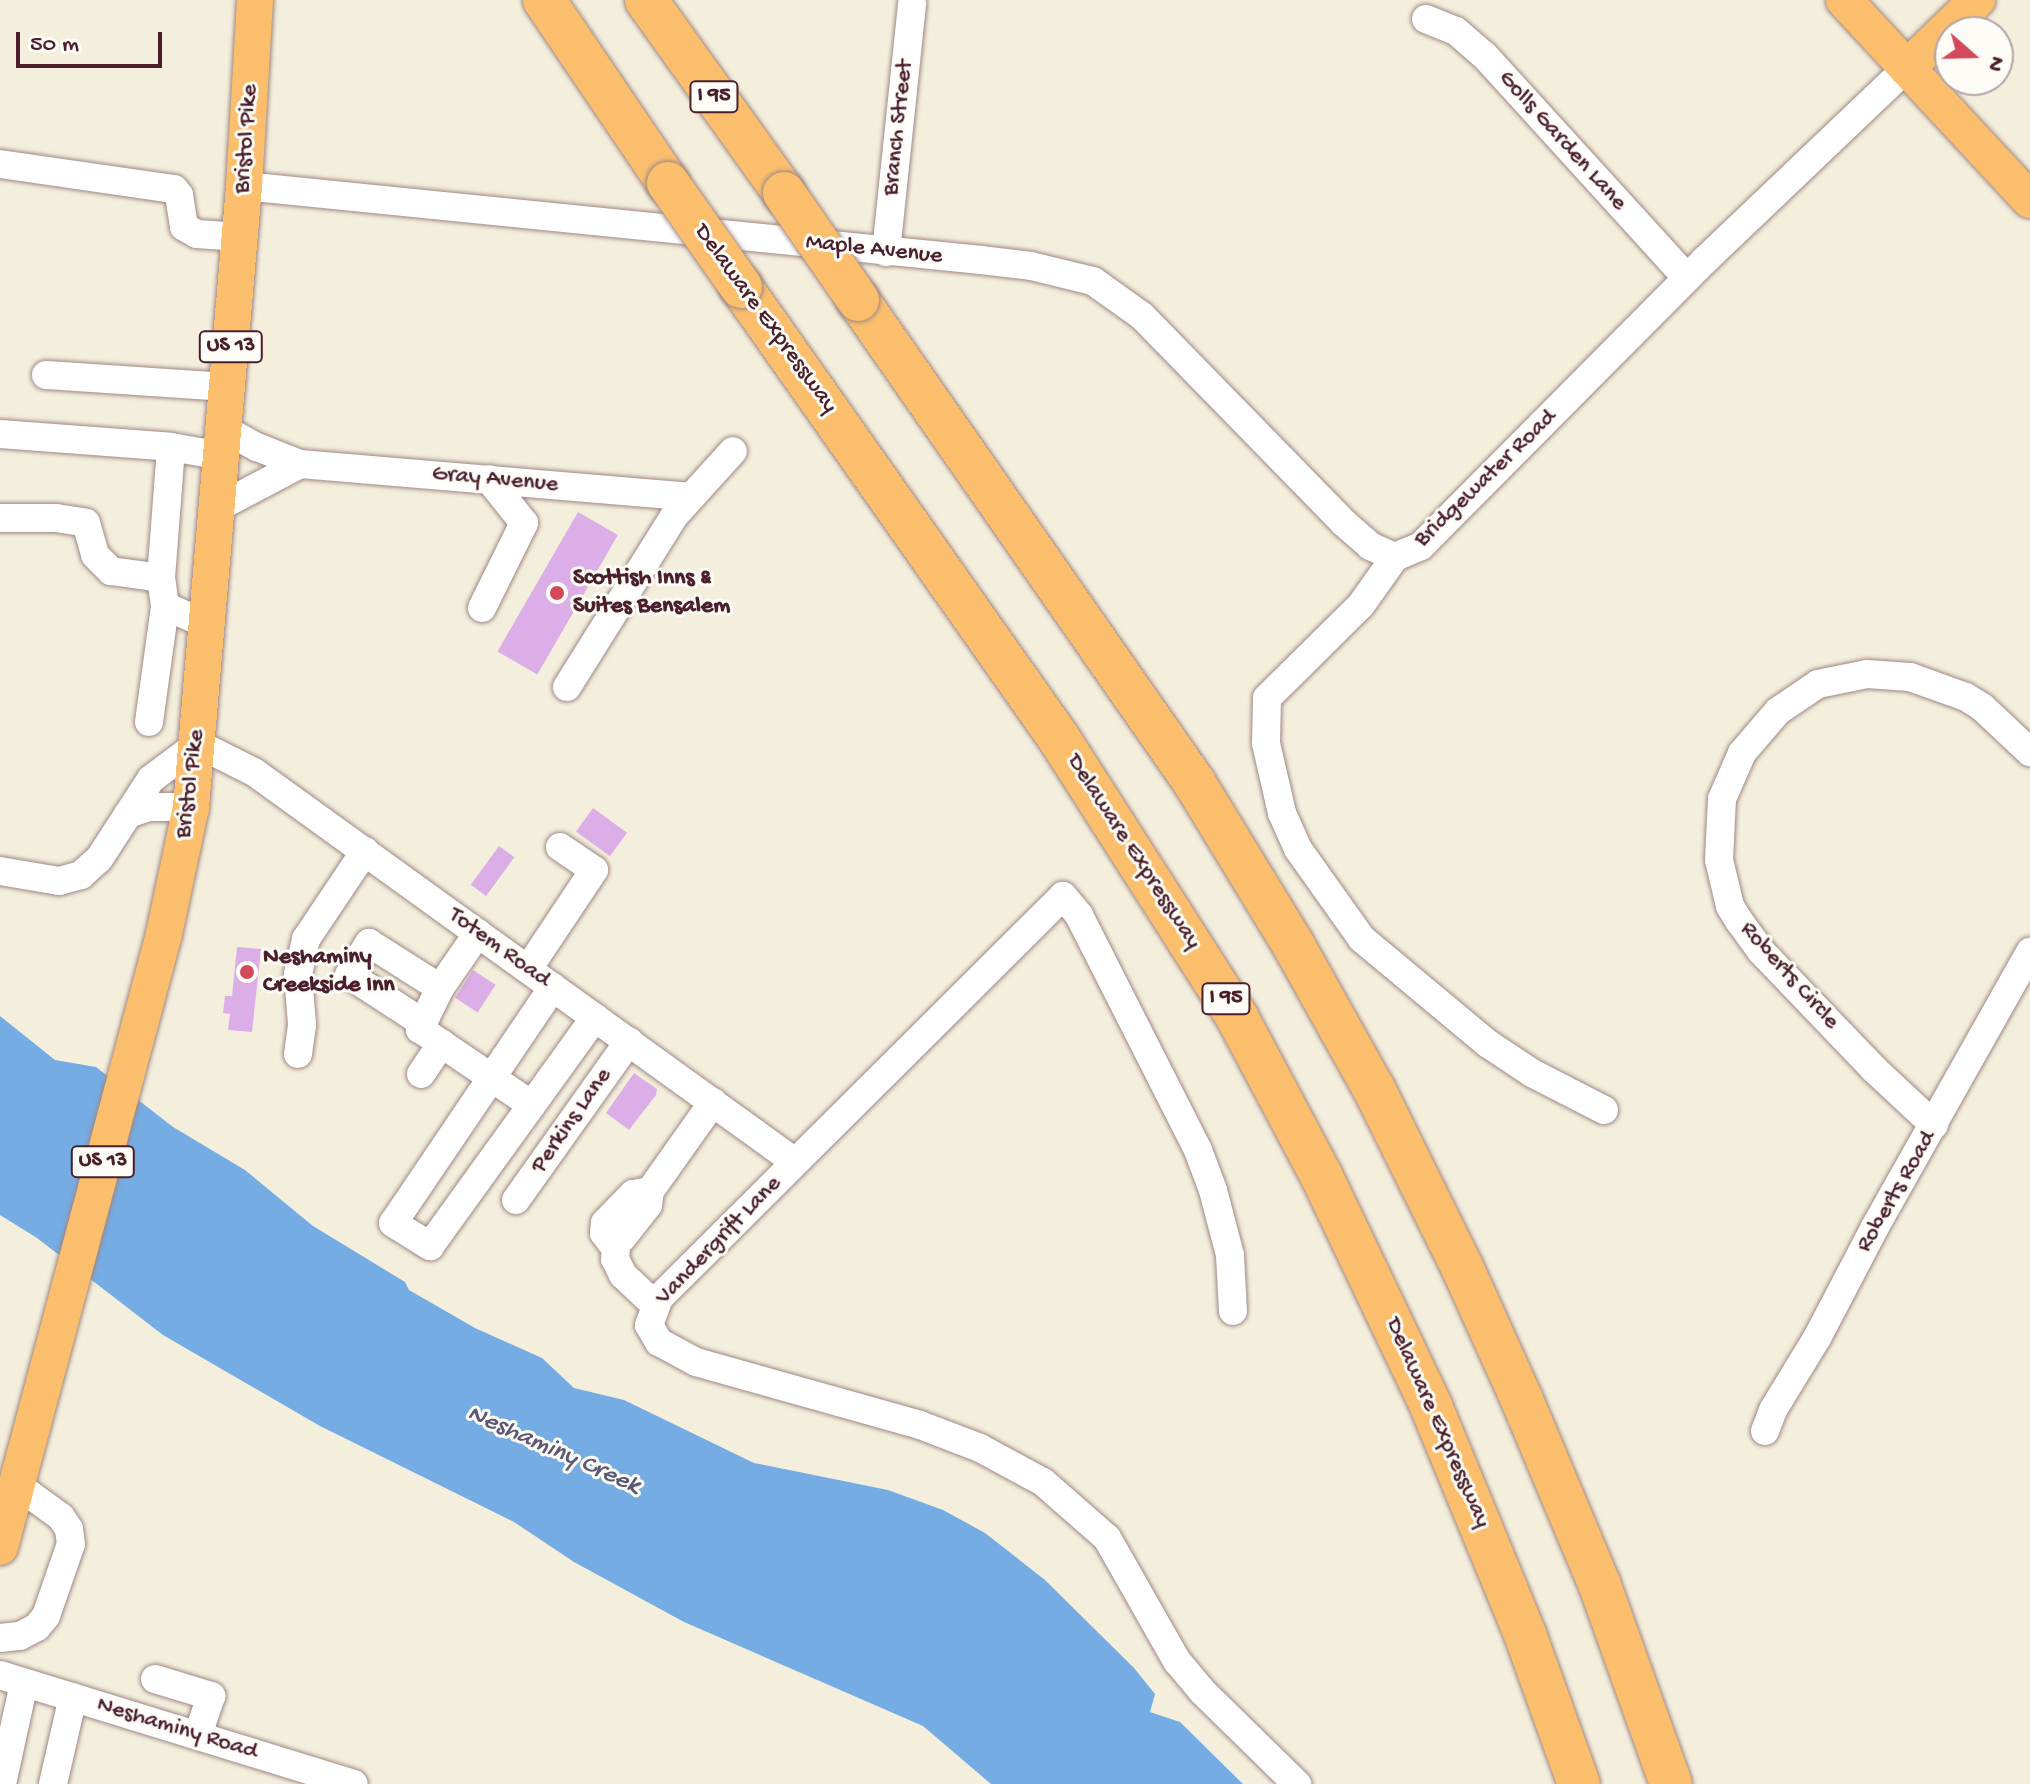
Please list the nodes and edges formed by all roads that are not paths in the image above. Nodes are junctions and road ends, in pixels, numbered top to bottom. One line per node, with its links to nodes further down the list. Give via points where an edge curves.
1 (254, 0): 10 (main road, Bristol Pike / US 13)
2 (544, 0): 71 (highway, Delaware Expressway / I 95, bridge, via 1058,737 1238,1019 1321,1175 1431,1406 1509,1593)
3 (646, 0): 72 (highway, I 95, bridge, via 1194,782 1294,946 1375,1091 1522,1400 1599,1583)
4 (1844, 0): 8 (main road)
5 (1977, 0): 8 (main road, Bridgewater Road)
6 (912, 3): 13 (street, Branch Street)
7 (1426, 19): 14 (street, Golls Garden Lane, via 1456,31 1485,56)
8 (1907, 68): 11 (main road); 14 (street, Bridgewater Road)
9 (0, 164): 12 (street, via 174,189 184,227 197,234)
10 (244, 186): 12 (main road, Bristol Pike / US 13); 13 (street, Maple Avenue)
11 (2028, 194)
12 (240, 237): 16 (main road, Bristol Pike / US 13)
13 (886, 252): 26 (street, Maple Avenue, via 1031,266 1093,281 1142,316 1344,523 1370,546)
14 (1687, 278): 26 (street, Bridgewater Road, via 1421,546)
15 (46, 375): 16 (street)
16 (228, 387): 18 (main road, Bristol Pike / US 13)
17 (0, 434): 19 (street, Gray Avenue)
18 (223, 443): 19 (street, Gray Avenue); 21 (street, Gray Avenue, via 257,447); 24 (main road, Bristol Pike / US 13)
19 (171, 447): 27 (street)
20 (733, 451): 23 (street)
21 (300, 464): 22 (street, Gray Avenue); 24 (street)
22 (489, 479): 23 (street, Gray Avenue); 29 (street, via 524,523)
23 (689, 497): 31 (street)
24 (217, 508): 30 (main road, Bristol Pike / US 13)
25 (0, 518): 27 (street, via 86,523 95,555 111,571)
26 (1395, 557): 53 (street, Bridgewater Road, via 1361,605 1267,698 1266,743 1282,813 1314,874 1382,958 1487,1043)
27 (161, 578): 28 (street)
28 (165, 606): 30 (street); 32 (street)
29 (482, 608)
30 (208, 625): 33 (main road, Bristol Pike / US 13)
31 (567, 687)
32 (149, 722)
33 (198, 744): 35 (main road, Bristol Pike / US 13); 36 (street, via 151,779); 38 (street, Totem Road, via 254,772)
34 (2030, 752): 54 (street, Roberts Circle, via 1966,697 1910,677 1867,674 1818,684 1778,711 1742,753 1722,799 1719,860 1739,921 1761,951)
35 (191, 807): 36 (street, via 148,807); 60 (main road, Bristol Pike / US 13, via 72,1281)
36 (128, 814): 39 (street, via 99,859 81,875 59,881)
37 (560, 847): 42 (street, via 594,870)
38 (365, 851): 40 (street, Totem Road); 48 (street, via 306,939 298,974)
39 (0, 871)
40 (478, 933): 42 (street, Totem Road); 44 (street)
41 (2030, 952): 54 (street, Roberts Road)
42 (528, 969): 43 (street, Totem Road)
43 (553, 987): 45 (street, Totem Road); 50 (street)
44 (440, 988): 46 (street); 46 (street, via 369,943 349,975)
45 (595, 1017): 47 (street, Totem Road); 52 (street)
46 (432, 1033): 49 (street); 50 (street)
47 (629, 1041): 51 (street, Totem Road); 56 (street, Perkins Lane)
48 (298, 1054)
49 (421, 1074)
50 (493, 1076): 52 (street); 52 (street, via 393,1223 430,1246)
51 (713, 1102): 55 (street, Totem Road); 57 (street, via 650,1191 648,1205 617,1239 615,1259 623,1275)
52 (532, 1105)
53 (1604, 1110)
54 (1934, 1125): 59 (street, Roberts Road)
55 (795, 1162): 57 (street, Vandergrift Lane); 58 (street, Vandergrift Lane, via 1063,896 1079,915 1198,1150 1230,1255)
56 (516, 1200)
57 (655, 1305): 70 (street, Vandergrift Lane, via 649,1319 652,1334 696,1362 920,1425 980,1448 1043,1482 1107,1538 1177,1661)
58 (1233, 1311)
59 (1765, 1431)
60 (13, 1475): 61 (main road, Bristol Pike / US 13); 62 (street, via 61,1517 71,1544 46,1616 20,1636)
61 (0, 1547)
62 (0, 1638)
63 (12, 1679): 65 (street, Neshaminy Road); 67 (street)
64 (155, 1679): 66 (street, via 211,1696)
65 (73, 1697): 66 (street, Neshaminy Road); 68 (street)
66 (198, 1735): 69 (street, Neshaminy Road)
67 (2, 1784)
68 (53, 1784)
69 (354, 1784)
70 (1297, 1784)
71 (1579, 1784)
72 (1671, 1784)

